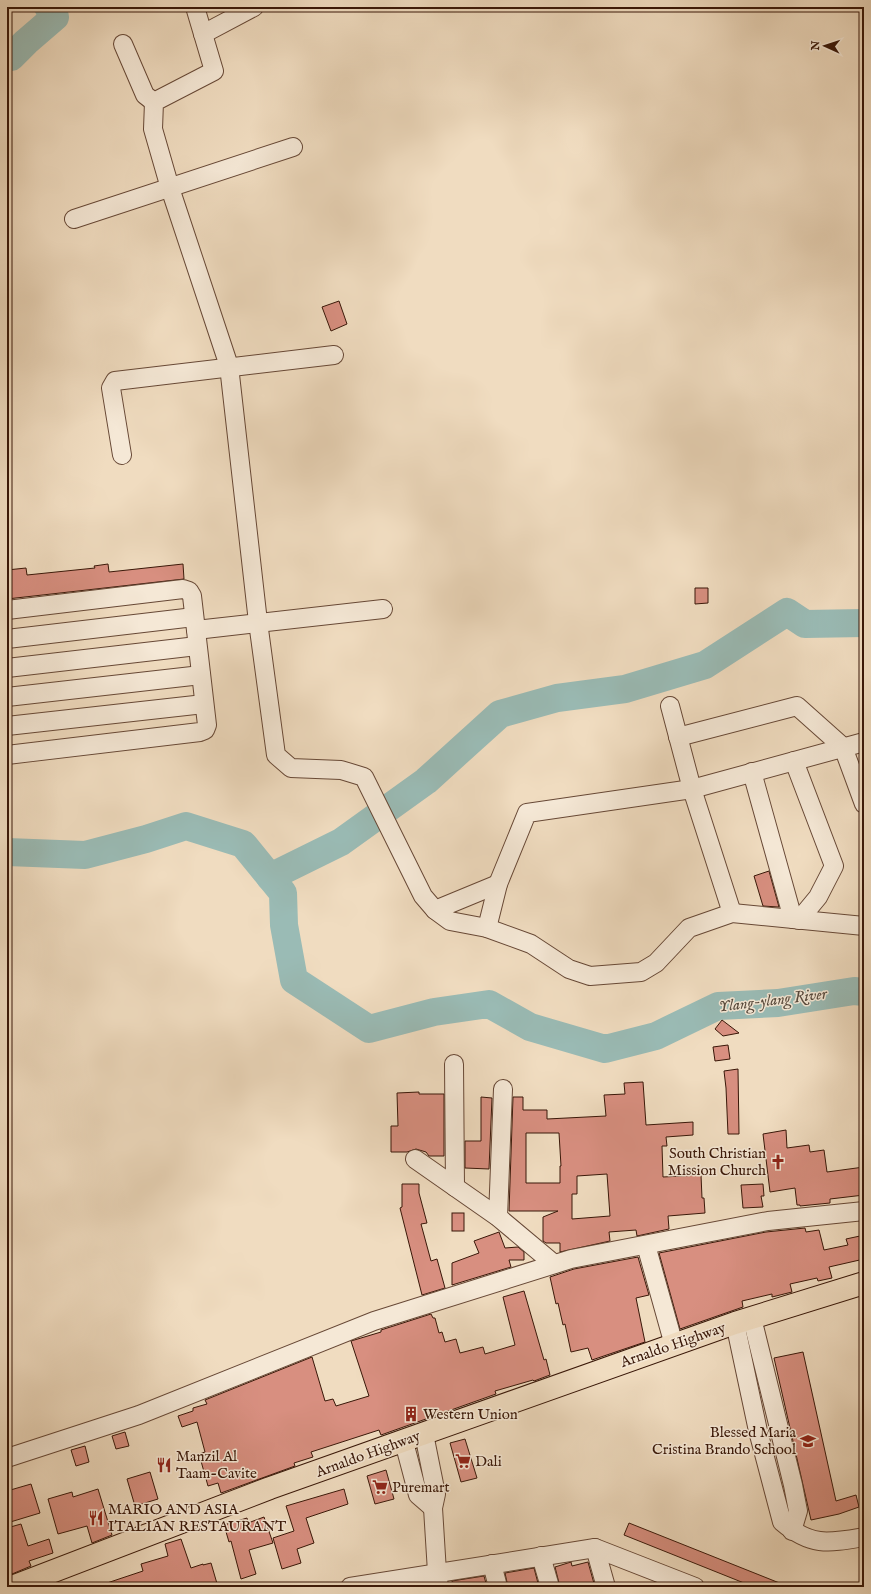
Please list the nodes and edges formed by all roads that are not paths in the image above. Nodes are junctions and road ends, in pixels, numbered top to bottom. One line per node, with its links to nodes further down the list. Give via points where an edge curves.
1 (195, 7): 3 (street)
2 (254, 7): 3 (street)
3 (203, 34): 5 (street, via 214,71)
4 (123, 44): 5 (street, via 145,95)
5 (154, 102): 7 (street, via 153,129)
6 (293, 147): 7 (street)
7 (170, 188): 8 (street); 10 (street)
8 (74, 219)
9 (334, 355): 10 (street)
10 (230, 366): 11 (street, via 115,381 111,388); 14 (street)
11 (122, 455)
12 (383, 609): 14 (street)
13 (7, 610): 15 (street, via 186,590 192,596)
14 (258, 622): 15 (street); 32 (street, via 276,755 291,768 341,770 364,777 423,896)
15 (196, 631): 16 (street); 17 (street); 18 (street)
16 (7, 639)
17 (7, 668)
18 (201, 675): 19 (street); 20 (street)
19 (7, 697)
20 (204, 704): 22 (street); 26 (street, via 207,725 203,732)
21 (670, 706): 23 (street)
22 (7, 726)
23 (678, 737): 25 (street, via 797,706); 29 (street)
24 (864, 742): 25 (street)
25 (843, 747): 27 (street); 30 (street)
26 (7, 755)
27 (794, 761): 28 (street); 34 (street, via 834,866 818,897)
28 (752, 772): 29 (street); 34 (street)
29 (692, 789): 31 (street, via 527,813); 33 (street)
30 (864, 804)
31 (498, 884): 32 (street); 36 (street)
32 (435, 910): 36 (street, via 450,921)
33 (732, 913): 34 (street); 36 (street, via 689,928 656,963 641,972 590,976 569,969 531,944)
34 (796, 920): 35 (street)
35 (864, 926)
36 (487, 928)
37 (454, 1064): 40 (street)
38 (503, 1088): 42 (street)
39 (415, 1159): 40 (street)
40 (455, 1187): 42 (street)
41 (864, 1210): 43 (street, via 768,1221)
42 (498, 1217): 44 (street)
43 (646, 1245): 44 (street); 47 (street)
44 (554, 1264): 50 (street, via 374,1321 138,1415)
45 (864, 1283): 46 (main road, Arnaldo Highway)
46 (744, 1321): 47 (main road, Arnaldo Highway); 52 (street, via 793,1486 798,1511 792,1531 804,1538 830,1542)
47 (674, 1345): 48 (main road, Arnaldo Highway)
48 (424, 1434): 49 (main road, Arnaldo Highway); 51 (street, via 436,1494)
49 (404, 1442): 51 (street, via 418,1495); 58 (main road, Arnaldo Highway, via 270,1488)
50 (7, 1458)
51 (433, 1508): 56 (street)
52 (864, 1537)
53 (595, 1548): 54 (street); 57 (street); 62 (street)
54 (541, 1556): 55 (street); 61 (street)
55 (492, 1564): 56 (street); 60 (street)
56 (438, 1580): 59 (street)
57 (664, 1580): 63 (street)
58 (12, 1587)
59 (350, 1587)
60 (498, 1587)
61 (550, 1587)
62 (606, 1587)
63 (695, 1587)

